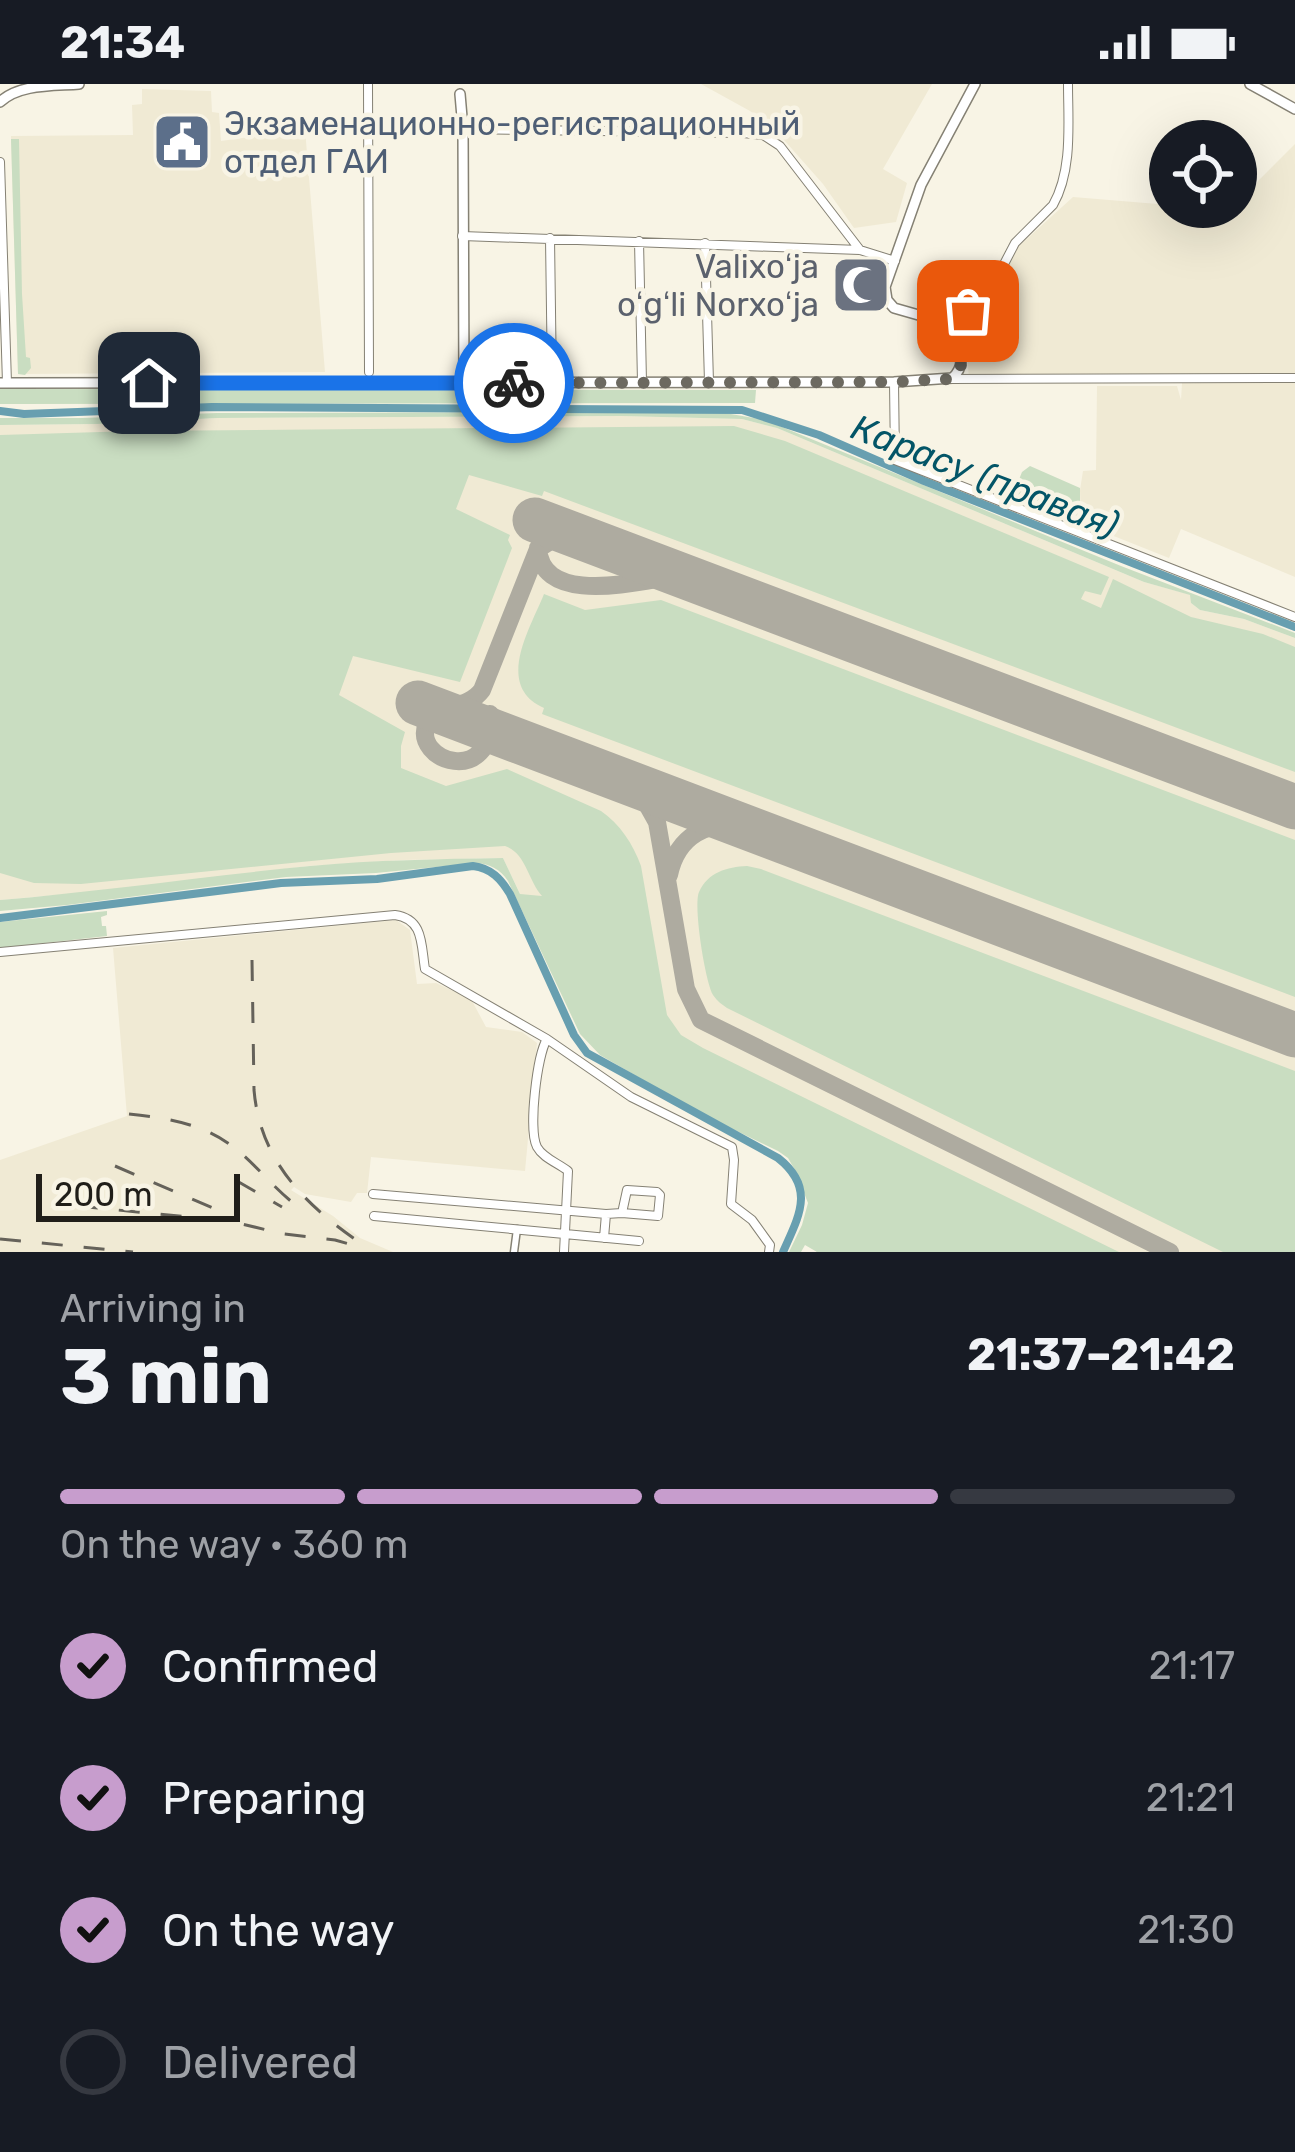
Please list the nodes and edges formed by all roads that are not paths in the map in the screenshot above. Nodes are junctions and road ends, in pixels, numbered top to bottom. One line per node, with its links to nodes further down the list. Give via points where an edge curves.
1 (79, 84): 8 (street, via 20,88)
2 (368, 84): 19 (street)
3 (467, 84): 7 (street)
4 (976, 84): 17 (street, via 921,185)
5 (1068, 84): 18 (street, via 1058,196)
6 (1250, 84): 9 (street)
7 (456, 90): 10 (street)
8 (0, 102)
9 (1295, 110)
10 (463, 129): 12 (street); 16 (street, via 763,135)
11 (0, 162): 25 (street)
12 (462, 236): 13 (street); 27 (street)
13 (550, 238): 14 (street); 26 (street)
14 (639, 241): 15 (street); 22 (street)
15 (705, 243): 16 (street); 23 (street)
16 (860, 250): 17 (street)
17 (895, 261): 18 (street, via 885,286 889,303)
18 (958, 326): 20 (street)
19 (368, 372)
20 (958, 375): 21 (street); 24 (street)
21 (1295, 378)
22 (641, 382): 23 (street); 26 (street)
23 (710, 382): 24 (street)
24 (894, 382): 28 (street, via 895,460)
25 (4, 383): 27 (street)
26 (552, 383): 27 (street)
27 (464, 384)
28 (1295, 617)
29 (0, 952): 30 (street, via 401,915 419,929 424,969)
30 (547, 1040): 34 (street, via 539,1052 533,1137 568,1171); 46 (street, via 631,1097 732,1147 731,1204 762,1231)
31 (373, 1194): 32 (street)
32 (418, 1198): 33 (street); 38 (street)
33 (475, 1203): 34 (street); 39 (street)
34 (566, 1210): 36 (street); 41 (street)
35 (622, 1213): 35 (street, via 627,1190 660,1196 658,1216); 36 (street)
36 (606, 1214): 42 (street)
37 (374, 1216): 38 (street)
38 (417, 1220): 39 (street)
39 (472, 1226): 40 (street)
40 (517, 1229): 41 (street); 44 (street)
41 (565, 1234): 42 (street); 45 (street)
42 (604, 1238): 43 (street)
43 (639, 1241)
44 (514, 1252)
45 (564, 1252)
46 (769, 1252)

